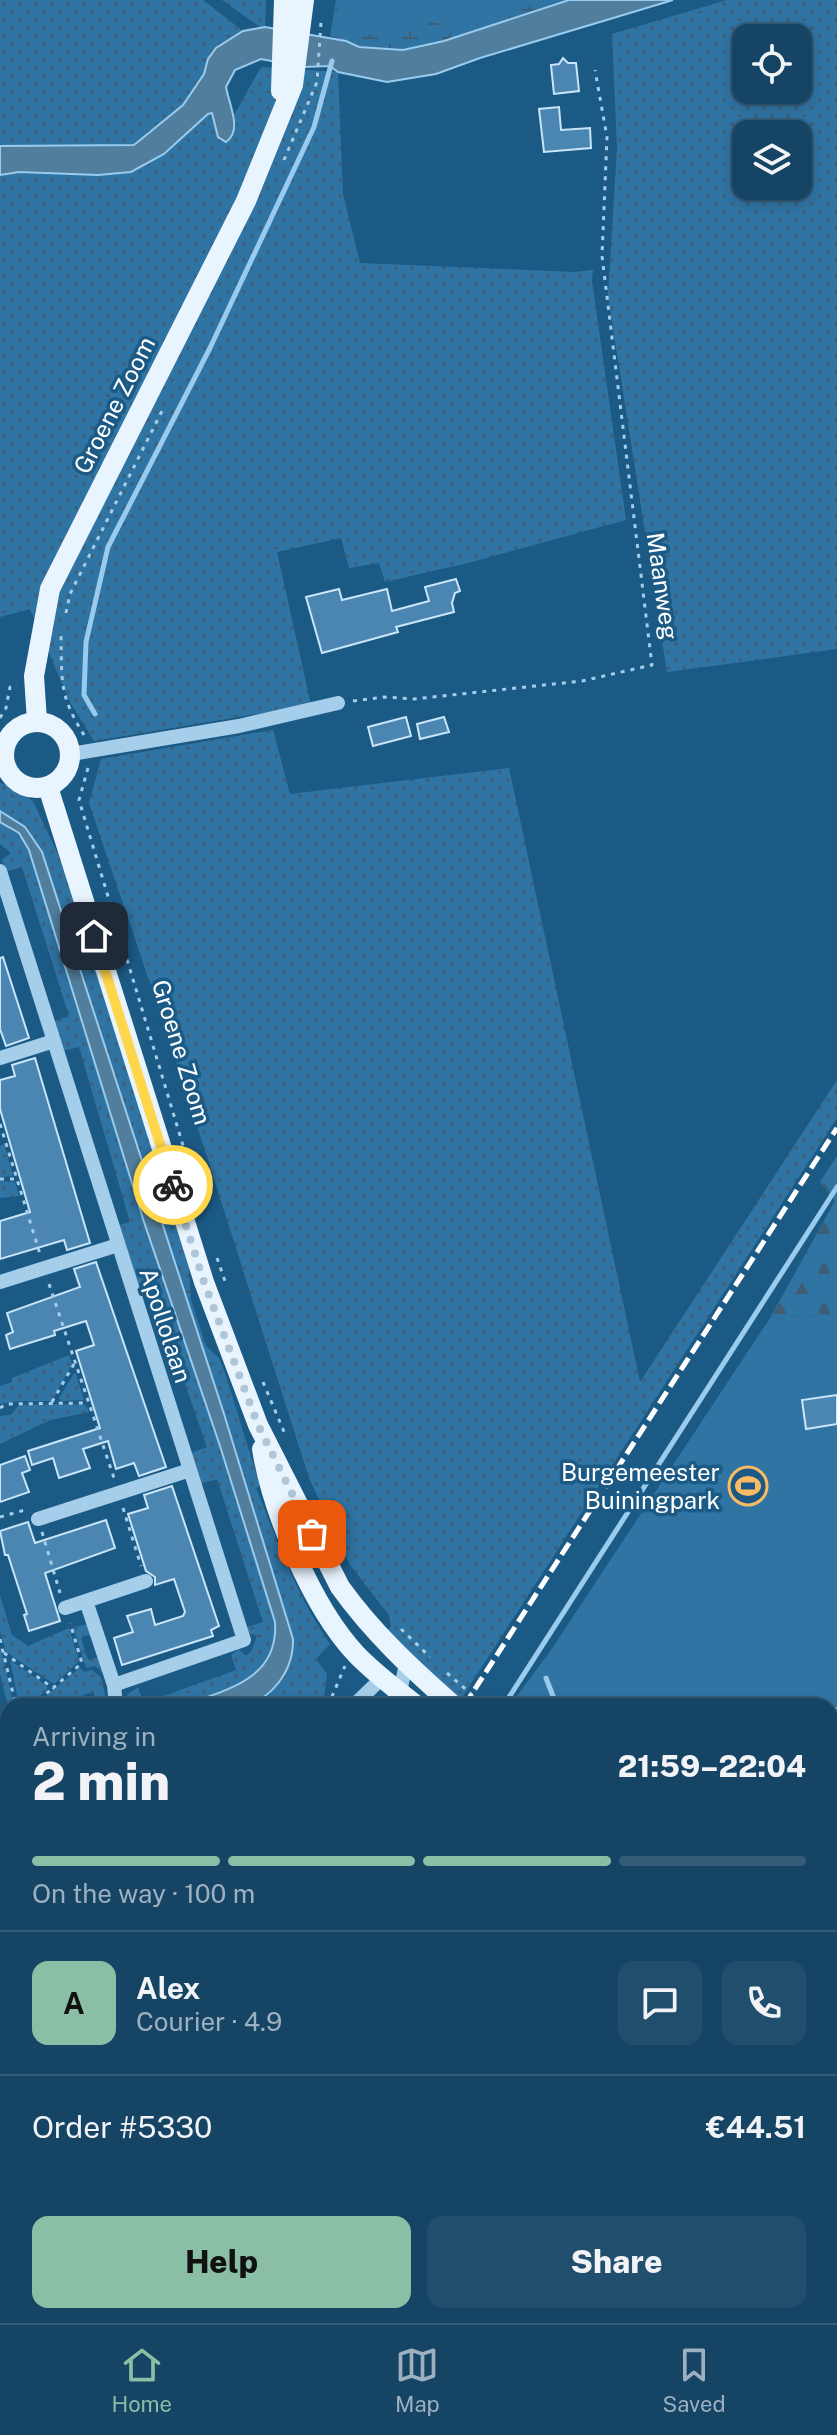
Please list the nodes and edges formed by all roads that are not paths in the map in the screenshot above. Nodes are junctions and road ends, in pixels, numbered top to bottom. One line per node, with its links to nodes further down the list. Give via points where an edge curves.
1 (284, 0): 3 (main road, Groene Zoom)
2 (304, 0): 3 (main road, Groene Zoom)
3 (287, 85): 5 (main road, Groene Zoom, via 279,123 246,201 50,589 34,676)
4 (338, 703): 6 (street, via 239,726)
5 (37, 721): 6 (main road, via 61,731); 7 (main road, via 21,725 9,736)
6 (71, 754): 8 (main road, via 64,775)
7 (3, 768): 8 (main road, via 25,786)
8 (48, 787): 14 (main road, Groene Zoom, via 204,1282)
9 (0, 871): 10 (street, Apollolaan)
10 (54, 1041): 11 (street); 12 (street, Apollolaan)
11 (0, 1058)
12 (118, 1245): 13 (street); 15 (street, Apollolaan)
13 (0, 1282)
14 (258, 1425): 20 (main road, Groene Zoom, via 340,1587); 21 (main road, Groene Zoom, via 267,1478 307,1578 346,1642)
15 (190, 1470): 16 (street); 22 (street, Apollolaan, via 244,1640)
16 (38, 1519)
17 (146, 1581): 18 (street)
18 (86, 1601): 19 (street); 22 (street)
19 (65, 1608)
20 (406, 1664): 21 (main road); 26 (street); 27 (main road, Groene Zoom)
21 (382, 1678): 24 (street); 25 (main road, Groene Zoom)
22 (114, 1685): 23 (street)
23 (115, 1698)
24 (361, 1698)
25 (393, 1698)
26 (394, 1698)
27 (445, 1698)

